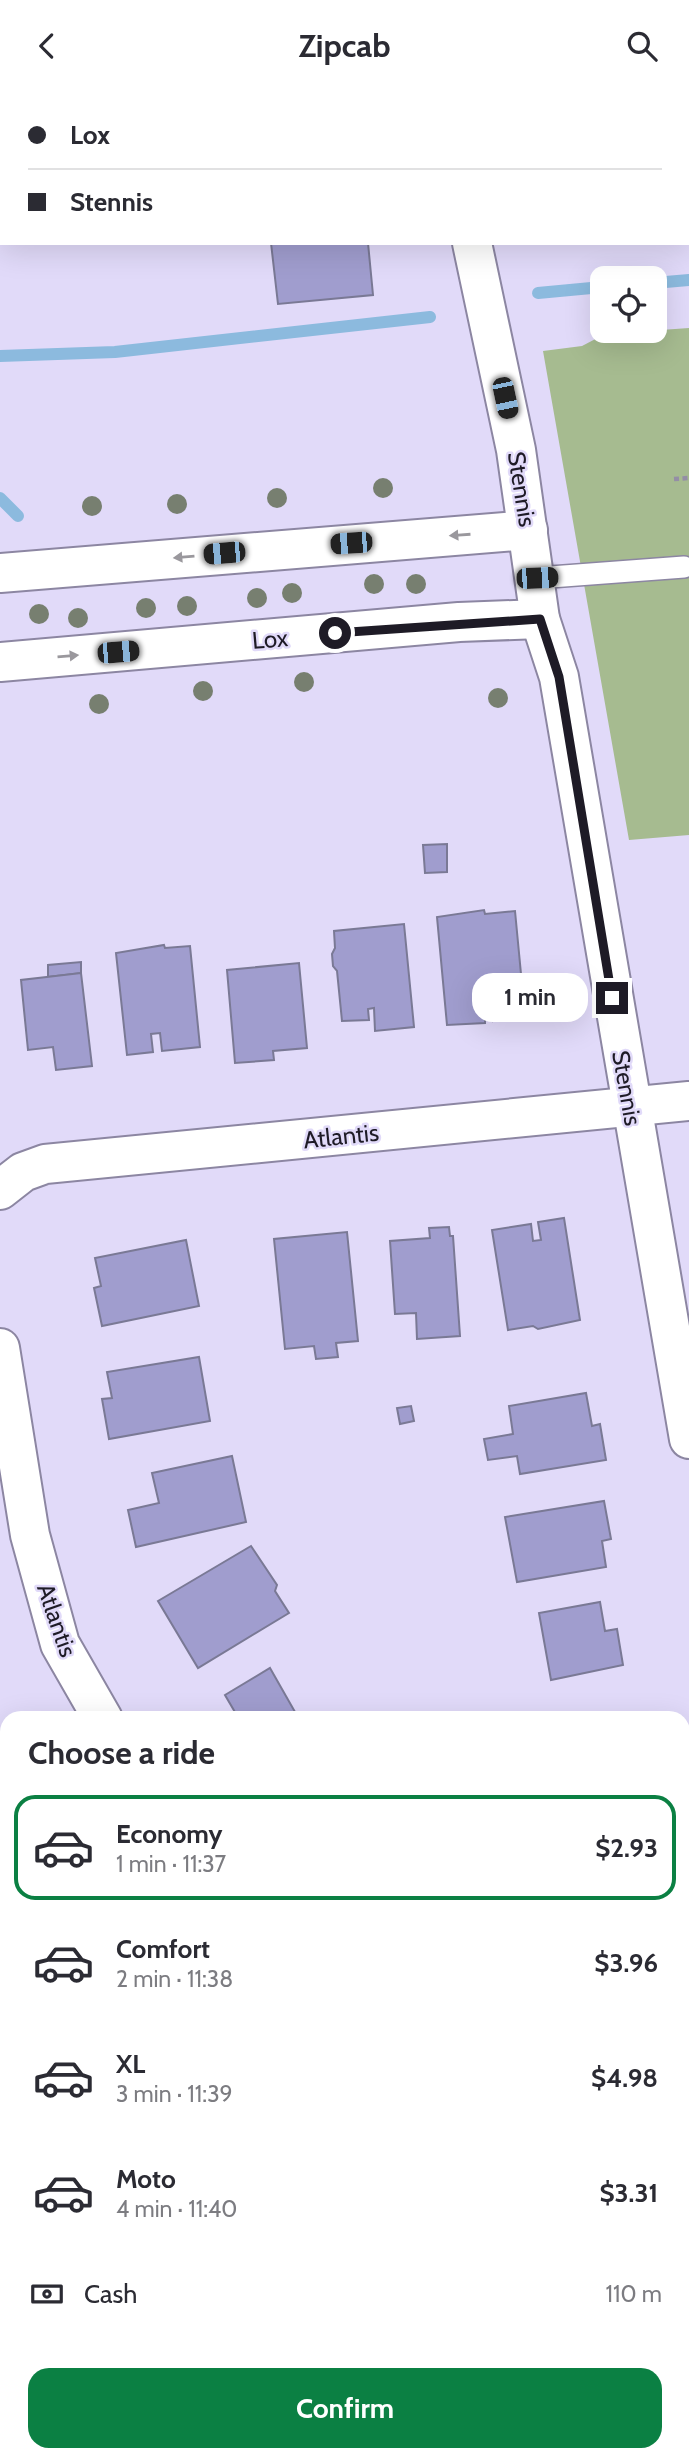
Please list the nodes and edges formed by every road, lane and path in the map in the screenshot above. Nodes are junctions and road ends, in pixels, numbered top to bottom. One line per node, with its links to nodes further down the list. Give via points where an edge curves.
1 (472, 245): 4 (street, Stennis, via 516,450)
2 (689, 478): 3 (path)
3 (674, 479)
4 (528, 530): 6 (street, one-way to 6); 7 (street, Stennis)
5 (684, 567): 7 (lane)
6 (0, 573)
7 (537, 578): 8 (street, Stennis)
8 (540, 619): 9 (street, Lox, one-way to 8); 11 (street, Stennis, via 559,677)
9 (0, 662)
10 (689, 1101): 11 (street, Atlantis)
11 (630, 1105): 12 (street, Atlantis, via 45,1164); 14 (street, Stennis)
12 (0, 1188)
13 (0, 1348): 15 (street, Atlantis, via 30,1535 60,1644)
14 (689, 1439)
15 (98, 1711)

